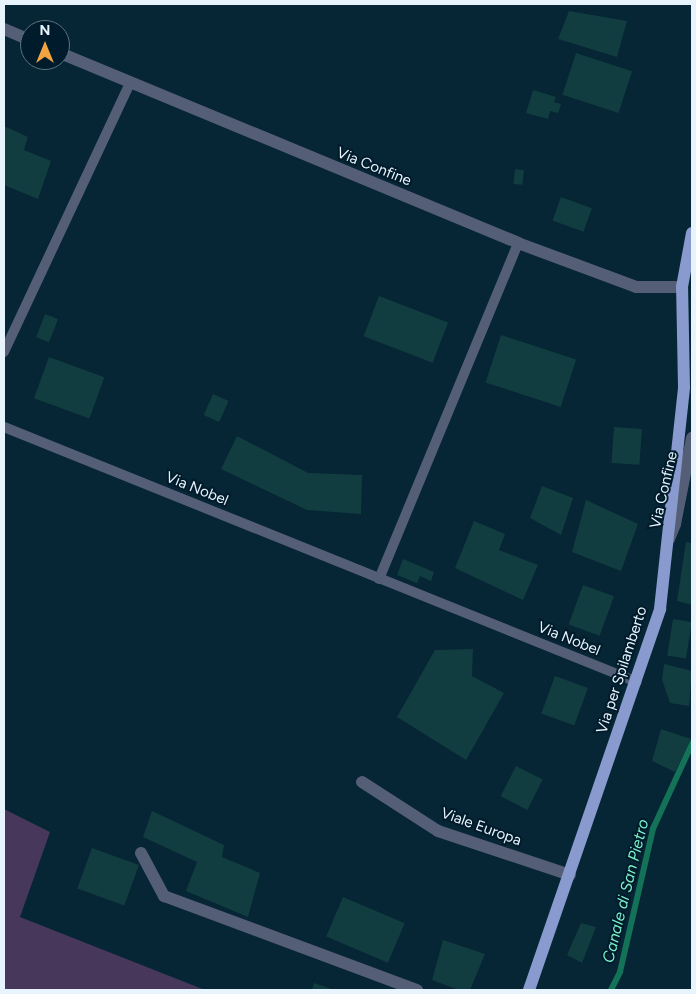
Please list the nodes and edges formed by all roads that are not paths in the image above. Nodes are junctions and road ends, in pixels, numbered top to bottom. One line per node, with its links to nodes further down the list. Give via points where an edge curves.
1 (4, 29): 2 (street)
2 (20, 36)
3 (70, 57): 4 (street, Via Confine)
4 (130, 84): 6 (street, Via Confine); 8 (lane)
5 (692, 233): 7 (main road, Via per Spilamberto)
6 (518, 243): 7 (street, Via Confine, via 636,287); 12 (lane)
7 (682, 287): 11 (main road, Via per Spilamberto, via 684,387)
8 (4, 352)
9 (4, 427): 12 (lane, Via Nobel)
10 (692, 438): 11 (street, Via Confine, via 675,524)
11 (665, 548): 13 (main road, Via per Spilamberto, via 660,608)
12 (379, 579): 13 (lane, Via Nobel)
13 (637, 682): 16 (main road, Via per Spilamberto)
14 (362, 782): 16 (street, Viale Europa, via 438,831)
15 (141, 853): 17 (street, via 164,896)
16 (570, 875): 18 (main road, Via per Spilamberto)
17 (417, 990)
18 (529, 990)

